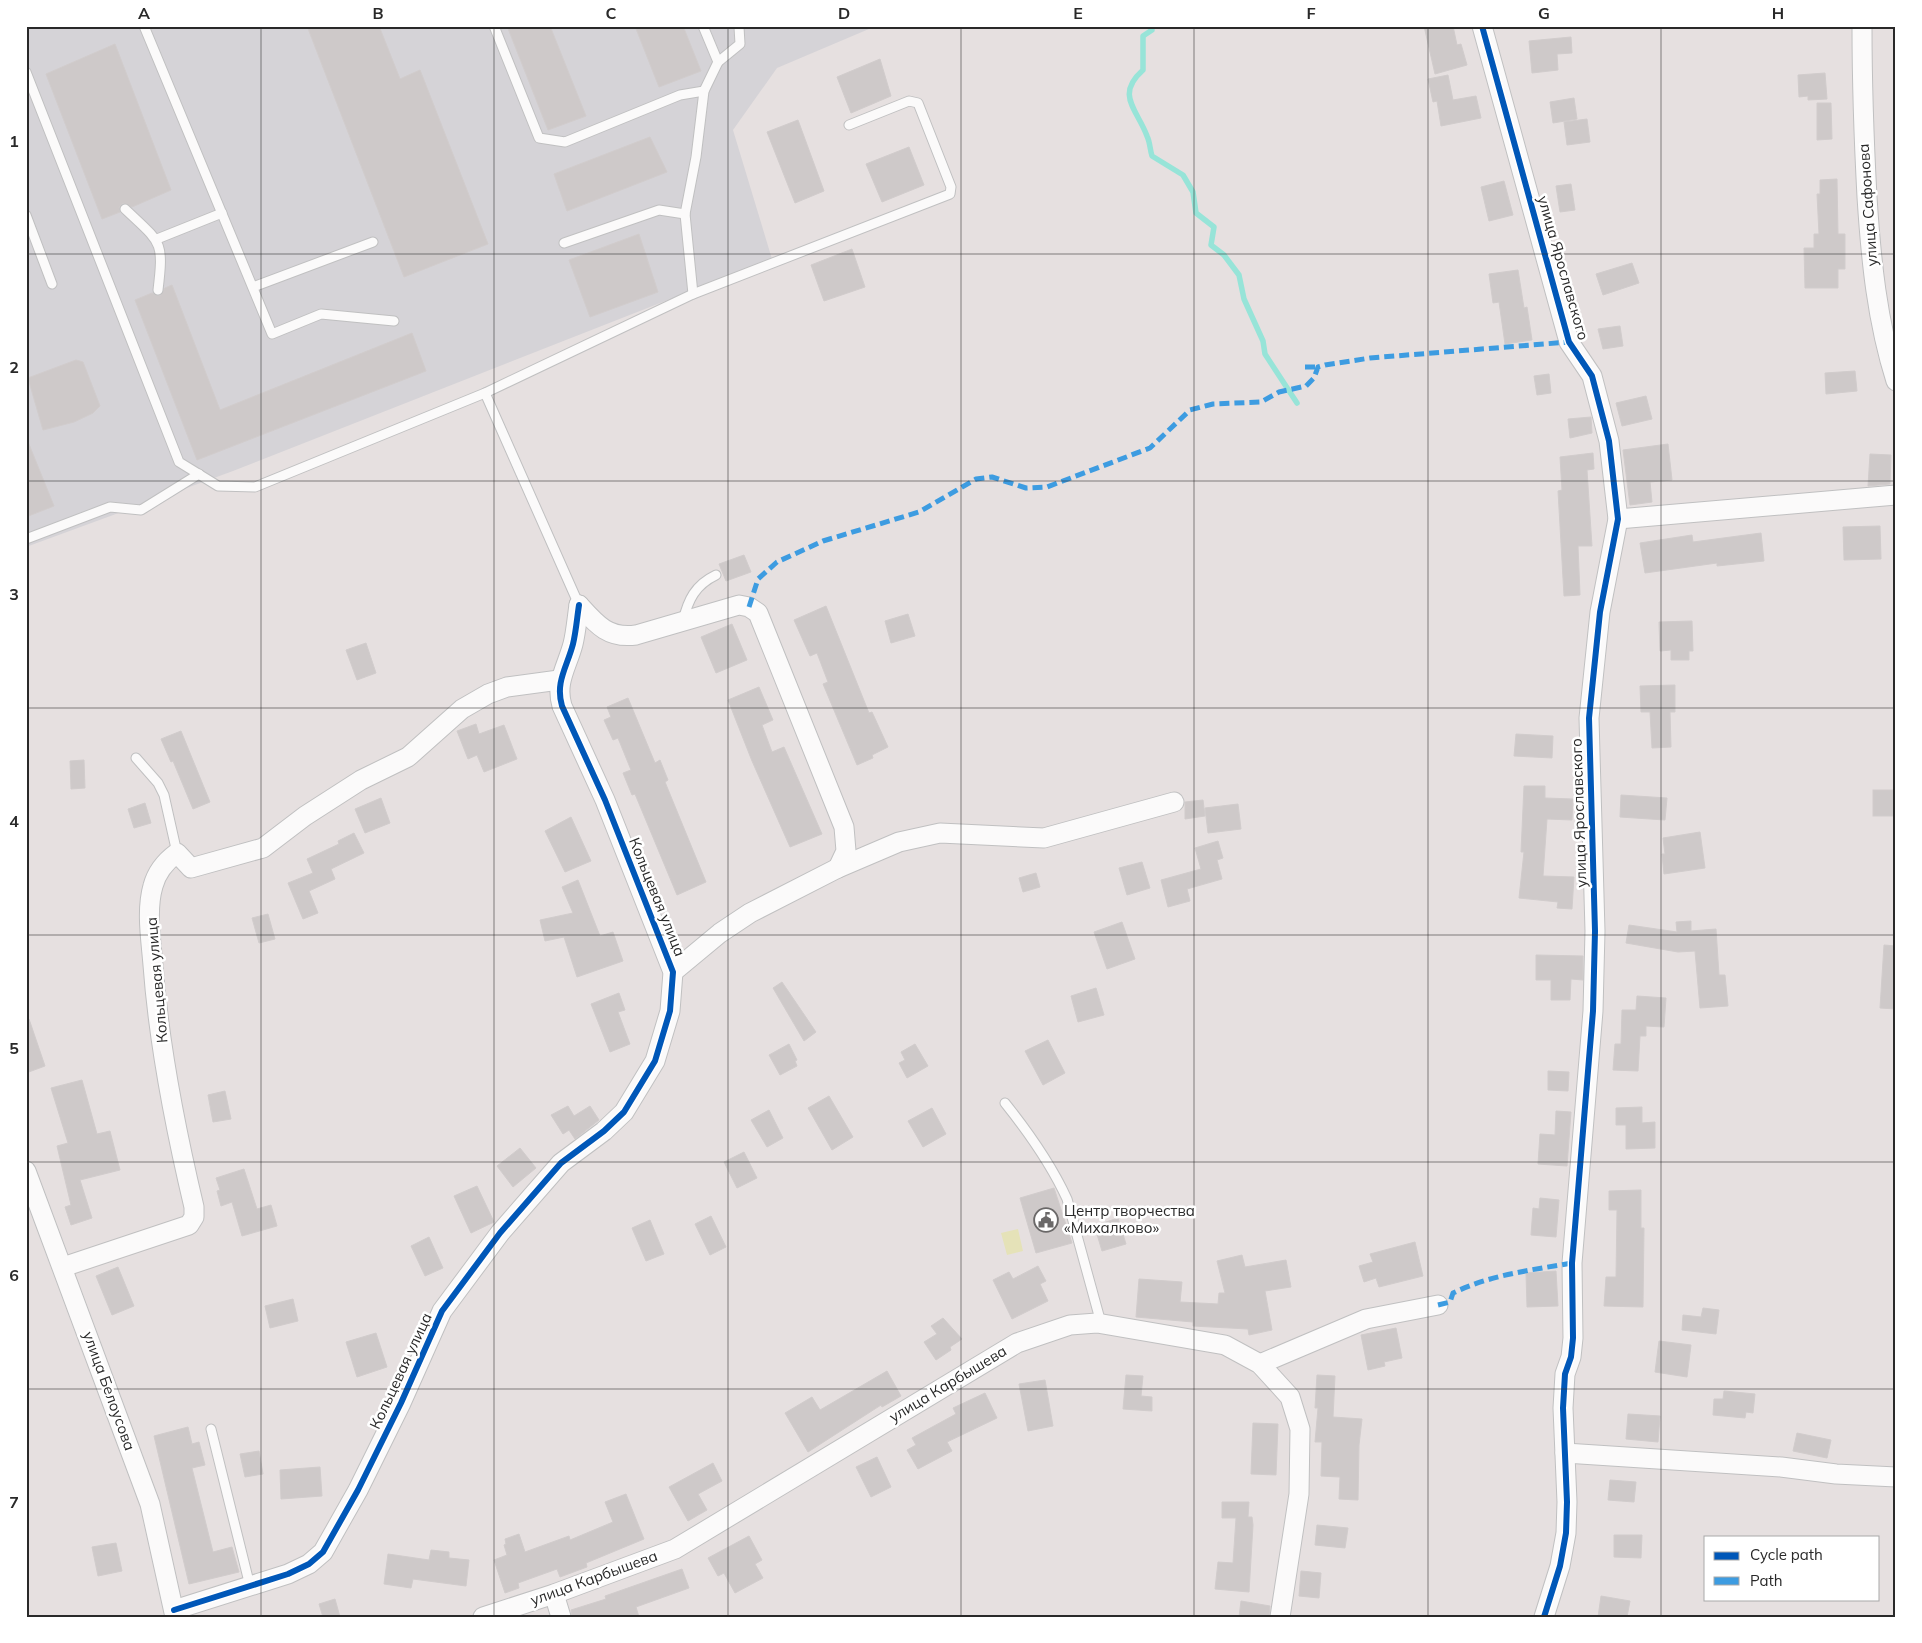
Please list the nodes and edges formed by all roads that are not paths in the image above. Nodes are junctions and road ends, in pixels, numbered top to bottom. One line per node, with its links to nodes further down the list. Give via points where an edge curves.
1 (144, 26): 12 (lane)
2 (494, 26): 9 (lane, via 539,138 564,142 680,95)
3 (703, 26): 7 (lane)
4 (1482, 26): 27 (street, улица Ярославского, via 1569,342 1592,376 1609,441)
5 (1862, 26): 23 (street, улица Сафонова, via 1871,263 1878,313)
6 (739, 27): 7 (lane, via 740,44)
7 (718, 62): 9 (lane)
8 (26, 72): 25 (lane, via 180,462)
9 (704, 91): 13 (lane)
10 (849, 125): 21 (lane, via 909,101 918,103 951,187 950,194)
11 (126, 209): 15 (lane)
12 (222, 213): 15 (lane); 19 (lane)
13 (685, 214): 17 (lane, via 660,210); 21 (lane)
14 (26, 215): 18 (lane)
15 (157, 239): 20 (lane, via 161,258)
16 (372, 242): 19 (lane)
17 (564, 243)
18 (52, 284)
19 (253, 287): 22 (lane, via 272,334 321,314)
20 (158, 290)
21 (693, 294): 24 (lane)
22 (394, 321)
23 (1896, 381)
24 (485, 393): 25 (lane, via 256,487 218,486); 30 (lane)
25 (199, 474): 28 (lane, via 141,510 110,507)
26 (1896, 495): 27 (street)
27 (1618, 519): 45 (street, улица Ярославского, via 1600,612 1589,718 1593,1011 1572,1263 1573,1338 1564,1391)
28 (26, 539)
29 (716, 575): 31 (lane, via 694,591)
30 (579, 605): 31 (street, via 599,627 616,635 636,635); 32 (street, via 573,644)
31 (683, 622): 36 (street, via 739,606 749,607 760,615 844,827 846,851)
32 (559, 680): 35 (street, via 506,687 470,703 413,754 361,780 263,848 192,868); 37 (street, Кольцевая улица, via 562,706 605,800)
33 (136, 758): 35 (lane, via 164,795)
34 (1174, 802): 36 (street, Кольцевая улица, via 1044,838 940,833 921,836)
35 (178, 853): 40 (street, Кольцевая улица, via 160,870 153,887 151,934 166,1078 194,1217 189,1225)
36 (838, 868): 37 (street, Кольцевая улица, via 750,914)
37 (673, 972): 47 (street, Кольцевая улица, via 673,994 662,1042 629,1106 604,1131 561,1164 500,1233 442,1311 367,1473 323,1552 296,1571)
38 (1005, 1103): 42 (lane, via 1033,1140 1067,1199)
39 (26, 1170): 40 (street, улица Белоусова)
40 (62, 1267): 49 (street, улица Белоусова, via 150,1504)
41 (1438, 1305): 43 (street, via 1366,1319)
42 (1101, 1323): 43 (street, улица Карбышева, via 1225,1345); 48 (street, улица Карбышева, via 1070,1325 1017,1343 675,1548)
43 (1260, 1364): 52 (street, улица Карбышева, via 1287,1392 1300,1429 1299,1494)
44 (212, 1429): 47 (lane)
45 (1565, 1453): 46 (street); 53 (street, улица Ярославского, via 1566,1533 1560,1566)
46 (1896, 1477)
47 (250, 1586): 49 (street, Кольцевая улица)
48 (554, 1594): 50 (street, улица Карбышева); 51 (street)
49 (175, 1613)
50 (483, 1617)
51 (561, 1617)
52 (1280, 1617)
53 (1544, 1617)

